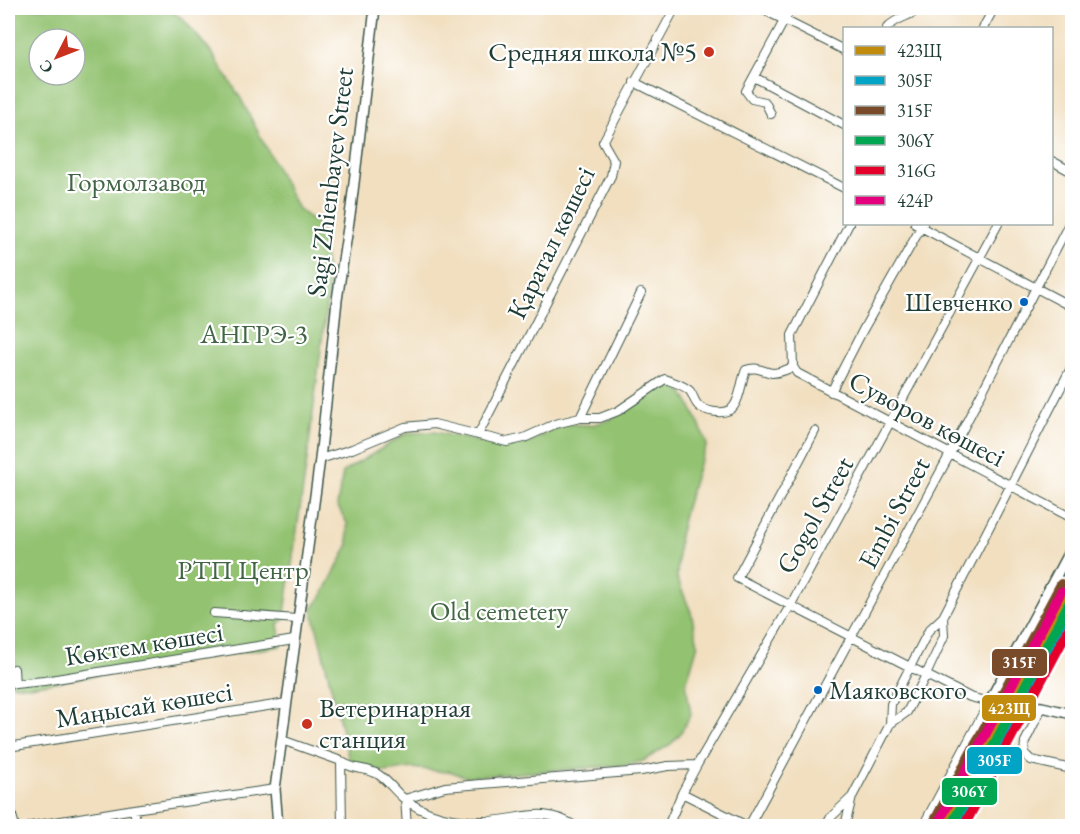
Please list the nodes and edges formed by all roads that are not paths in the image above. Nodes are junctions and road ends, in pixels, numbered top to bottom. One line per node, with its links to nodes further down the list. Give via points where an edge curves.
1 (375, 8): 34 (main road, Sagi Zhienbayev Street)
2 (675, 8): 12 (street, Қаратал көшесі)
3 (760, 8): 7 (street)
4 (791, 8): 7 (street)
5 (920, 8): 8 (street)
6 (994, 8): 9 (street)
7 (784, 20): 10 (street); 11 (street)
8 (889, 27)
9 (984, 27)
10 (843, 50)
11 (754, 77): 13 (street, via 746,91 752,99 765,102); 14 (street)
12 (634, 82): 17 (street); 32 (street, Қаратал көшесі, via 603,142 614,161 611,176)
13 (771, 114)
14 (843, 124)
15 (1053, 162): 16 (street)
16 (1072, 172)
17 (843, 187)
18 (1072, 218): 23 (street, Embi Street)
19 (848, 225): 27 (street, via 792,335)
20 (920, 225): 22 (street); 28 (street)
21 (997, 225): 22 (street, Gogol Street)
22 (980, 259): 23 (street); 30 (street, Gogol Street)
23 (1035, 288): 25 (street); 33 (street, Embi Street)
24 (641, 293): 29 (street)
25 (1072, 307)
26 (1072, 366): 35 (street)
27 (793, 367): 28 (street, Суворов көшесі); 29 (street, via 772,373 757,367 746,370 730,411 700,407 689,391 665,379 618,411 600,418)
28 (831, 392): 30 (street, Суворов көшесі)
29 (580, 418): 32 (street, via 507,442)
30 (890, 424): 33 (street, Суворов көшесі); 38 (street, Gogol Street)
31 (815, 431): 38 (street, via 737,578)
32 (478, 435): 34 (street, via 434,424 405,427)
33 (950, 454): 35 (street, Суворов көшесі); 42 (street, Embi Street)
34 (320, 459): 41 (main road, Sagi Zhienbayev Street)
35 (1011, 486): 36 (street, Суворов көшесі); 40 (street)
36 (1072, 518)
37 (1072, 546): 47 (main road)
38 (790, 606): 42 (street); 55 (street, Gogol Street)
39 (214, 613): 41 (street)
40 (943, 617): 44 (street, via 929,630); 46 (street, via 944,636)
41 (297, 619): 43 (main road, Sagi Zhienbayev Street)
42 (851, 637): 44 (street); 71 (street, Embi Street)
43 (294, 640): 45 (street, Көктем көшесі, via 44,681 15,684); 48 (main road, Sagi Zhienbayev Street)
44 (910, 667): 46 (street); 51 (street, via 891,704)
45 (11, 670)
46 (926, 675): 47 (street); 51 (street, via 907,712)
47 (989, 702): 49 (main road); 74 (street)
48 (287, 703): 52 (main road, Sagi Zhienbayev Street); 53 (street, Маңысай көшесі)
49 (1042, 707): 50 (main road); 56 (street, via 1025,742 1024,753 1031,760)
50 (1072, 714)
51 (890, 724): 59 (street)
52 (282, 740): 54 (street); 57 (main road, Sagi Zhienbayev Street)
53 (8, 746): 61 (street)
54 (341, 761): 60 (street, via 348,767 378,773); 67 (street)
55 (697, 765): 58 (street, Gogol Street); 60 (street, via 445,787)
56 (1072, 769)
57 (276, 789): 62 (street); 66 (main road, Sagi Zhienbayev Street)
58 (682, 793): 70 (street, Gogol Street); 71 (street)
59 (852, 797): 72 (street); 73 (street)
60 (405, 799): 68 (street); 69 (street, via 444,817 486,821 544,814)
61 (8, 802): 63 (street)
62 (134, 809): 64 (street); 65 (street)
63 (15, 826)
64 (31, 826)
65 (137, 826)
66 (278, 826)
67 (342, 826)
68 (407, 826)
69 (574, 826)
70 (668, 826)
71 (748, 826)
72 (826, 826)
73 (845, 826)
74 (923, 826)

